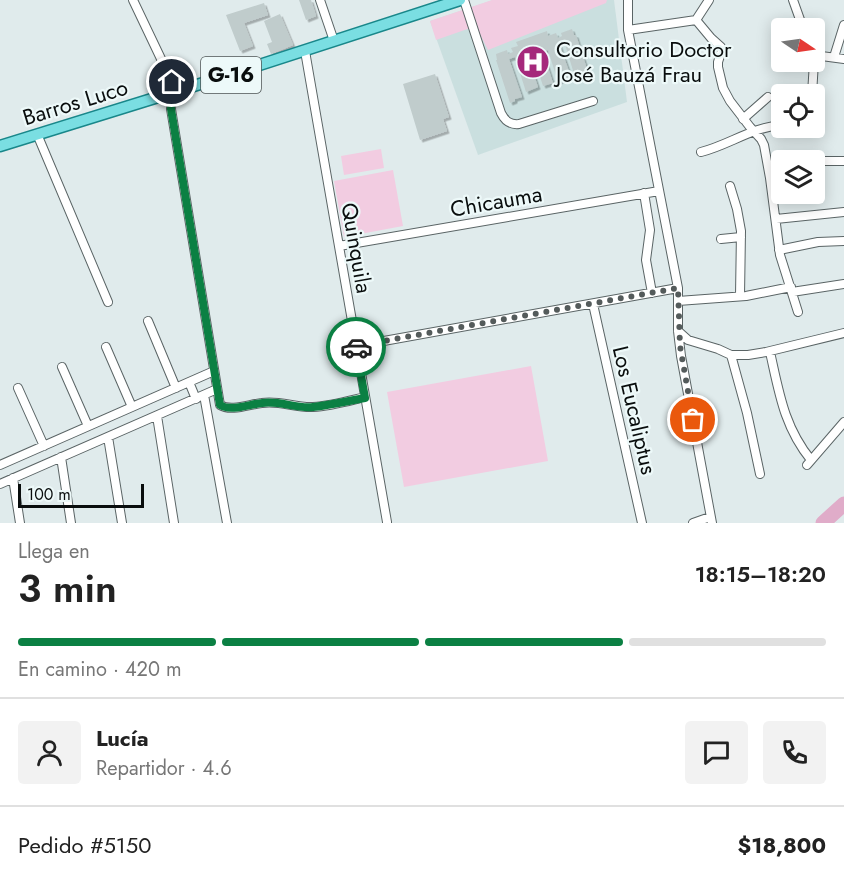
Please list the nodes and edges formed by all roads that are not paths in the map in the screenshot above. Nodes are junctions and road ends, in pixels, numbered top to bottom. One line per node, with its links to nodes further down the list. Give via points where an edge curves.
1 (133, 0): 16 (street, via 172,82)
2 (320, 0): 11 (street)
3 (462, 0): 11 (main road, Barros Luco / G-16); 18 (street, via 506,120 519,124)
4 (627, 0): 10 (street)
5 (709, 0): 8 (street)
6 (793, 0): 7 (street)
7 (799, 18)
8 (696, 20): 10 (street); 19 (street, via 721,47 718,73 730,101)
9 (844, 25): 14 (street)
10 (628, 30): 28 (street)
11 (334, 41): 12 (main road, Barros Luco / G-16)
12 (304, 51): 16 (main road, Barros Luco / G-16); 35 (street, Quinquila)
13 (825, 56): 14 (street)
14 (834, 57): 15 (street)
15 (844, 59)
16 (172, 93): 22 (main road, Barros Luco / G-16); 54 (street, via 171,109)
17 (768, 97): 19 (street)
18 (593, 100)
19 (743, 118): 21 (street)
20 (771, 126): 21 (street)
21 (753, 131): 24 (street); 31 (street, via 764,145)
22 (37, 134): 23 (main road, Barros Luco / G-16); 43 (street)
23 (0, 146)
24 (701, 152)
25 (825, 161): 26 (street)
26 (844, 161)
27 (730, 186): 32 (street)
28 (659, 191): 29 (street, Chicauma); 38 (street)
29 (644, 193): 35 (street, Chicauma); 40 (street, via 650,230 646,260)
30 (844, 212): 31 (street)
31 (776, 219): 36 (street)
32 (741, 237): 33 (street); 41 (street)
33 (721, 239)
34 (844, 241): 36 (street)
35 (339, 246): 49 (street, Quinquila)
36 (779, 250): 39 (street)
37 (844, 284): 39 (street)
38 (678, 288): 40 (street); 42 (street)
39 (792, 290): 41 (street); 45 (street)
40 (652, 293): 44 (street)
41 (740, 296): 42 (street)
42 (678, 301): 47 (street)
43 (108, 302)
44 (593, 304): 49 (street); 78 (street, Los Eucaliptus)
45 (798, 312)
46 (147, 321): 57 (street)
47 (678, 331): 52 (street, via 688,340); 71 (street)
48 (844, 333): 51 (street)
49 (356, 346): 60 (street, Quinquila)
50 (106, 347): 61 (street)
51 (770, 352): 52 (street); 63 (street, via 785,415 809,463)
52 (731, 355): 69 (street)
53 (62, 367): 64 (street)
54 (214, 371): 55 (street); 58 (street)
55 (189, 382): 57 (street); 59 (street)
56 (18, 388): 66 (street)
57 (176, 388): 61 (street)
58 (217, 389): 59 (street); 60 (street, via 222,406 231,408 274,402 314,407)
59 (200, 397): 62 (street); 77 (street)
60 (365, 398): 72 (street, Quinquila)
61 (132, 407): 64 (street)
62 (157, 416): 65 (street); 76 (street)
63 (844, 422)
64 (88, 426): 66 (street)
65 (108, 437): 67 (street); 75 (street)
66 (44, 446): 68 (street)
67 (61, 457): 70 (street); 74 (street)
68 (0, 465): 70 (street)
69 (760, 474)
70 (7, 481): 73 (street)
71 (711, 520): 79 (street)
72 (387, 522)
73 (20, 523)
74 (71, 523)
75 (122, 523)
76 (174, 523)
77 (227, 523)
78 (642, 523)
79 (693, 523)

